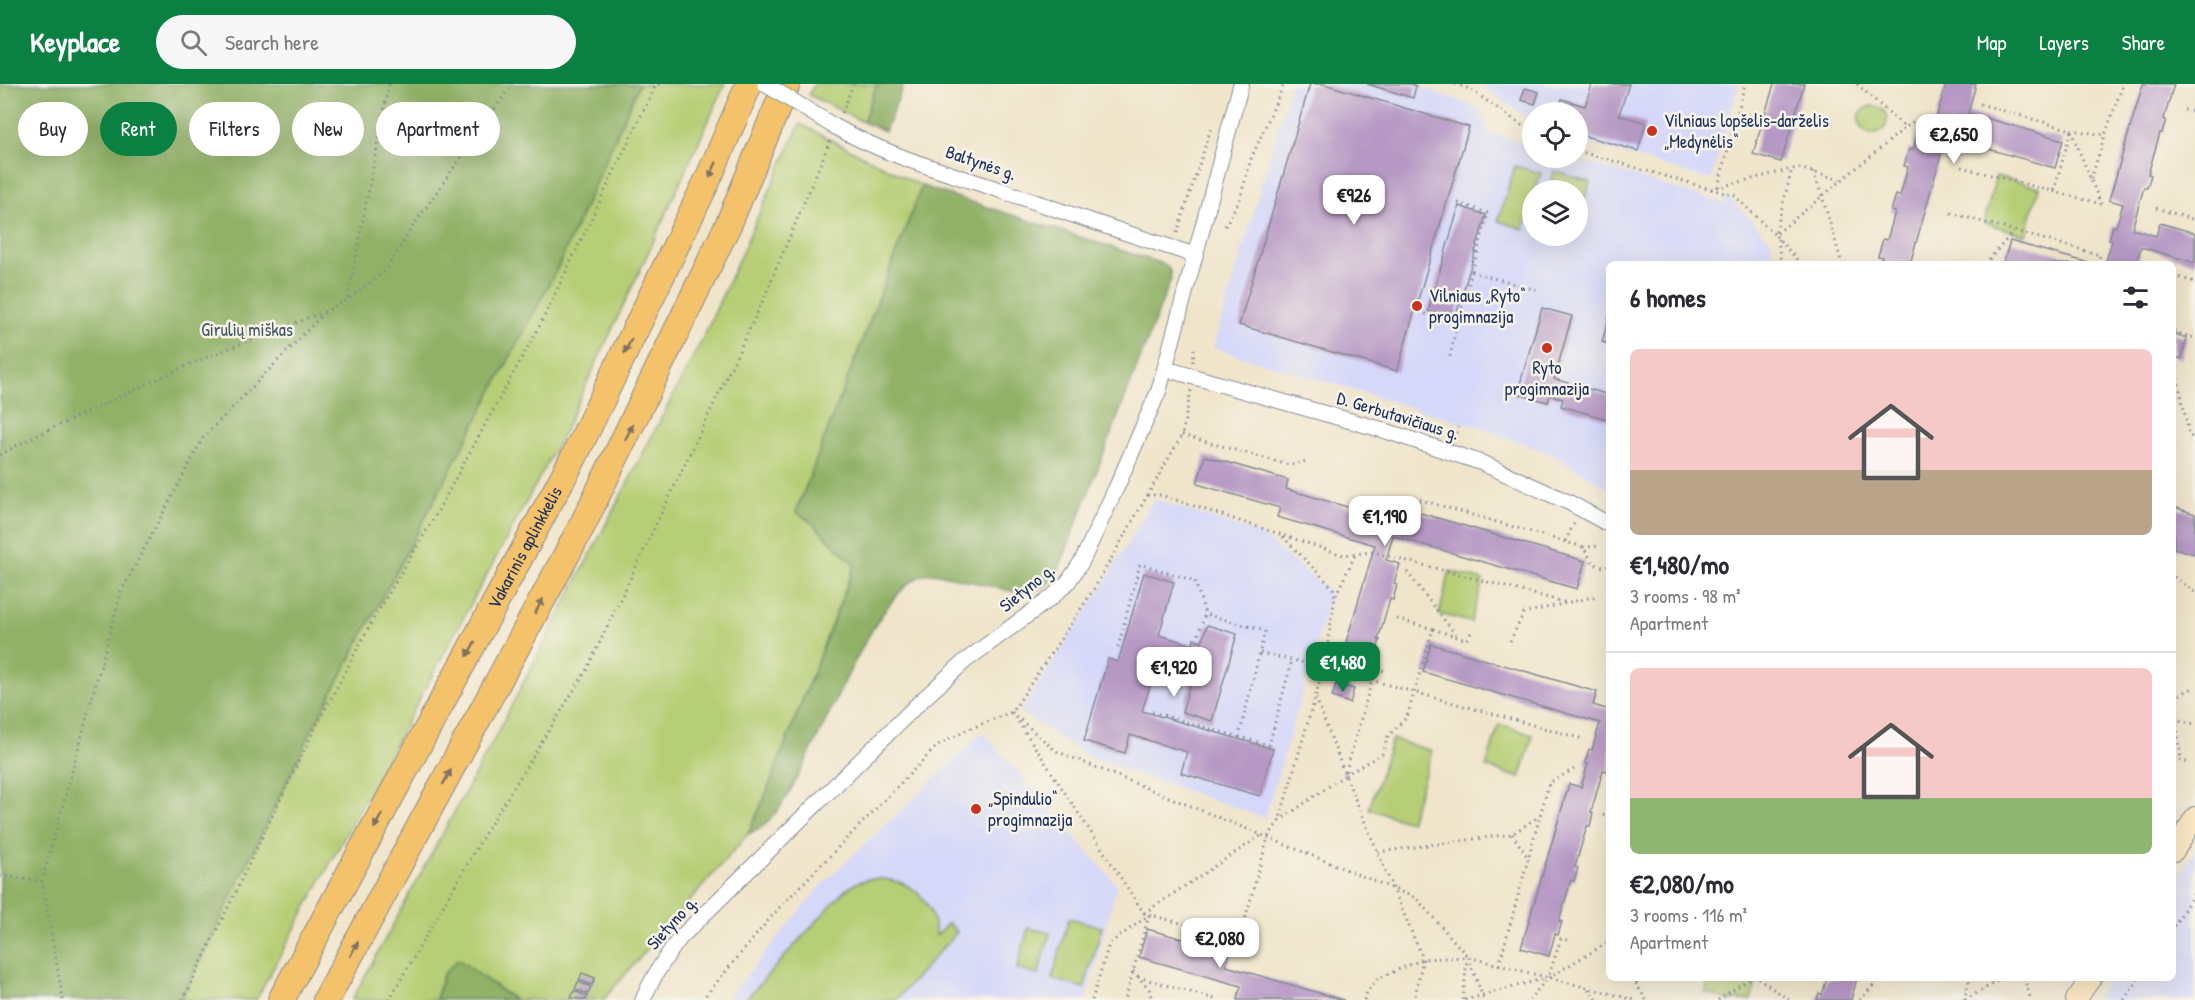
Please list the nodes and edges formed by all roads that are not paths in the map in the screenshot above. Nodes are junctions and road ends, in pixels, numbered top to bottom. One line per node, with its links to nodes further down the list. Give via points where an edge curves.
1 (749, 84): 11 (highway, Vakarinis aplinkkelis, one-way to 11, via 708,179 575,455)
2 (765, 84): 5 (street, Baltynės g., bridge, via 834,126 885,150)
3 (787, 84): 12 (highway, one-way to 3, via 582,526 729,223)
4 (1241, 84): 5 (street, Sietyno g.)
5 (1195, 255): 6 (street, Sietyno g.)
6 (1166, 369): 7 (street, D. Gerbutavičiaus g., via 1460,455 1527,482); 13 (street, Sietyno g., via 1118,484 1068,582 965,661 680,938)
7 (1606, 523)
8 (2195, 817): 9 (main road)
9 (2176, 848)
10 (2089, 981): 14 (main road)
11 (281, 1000)
12 (326, 1000)
13 (642, 1000)
14 (2076, 1000)

